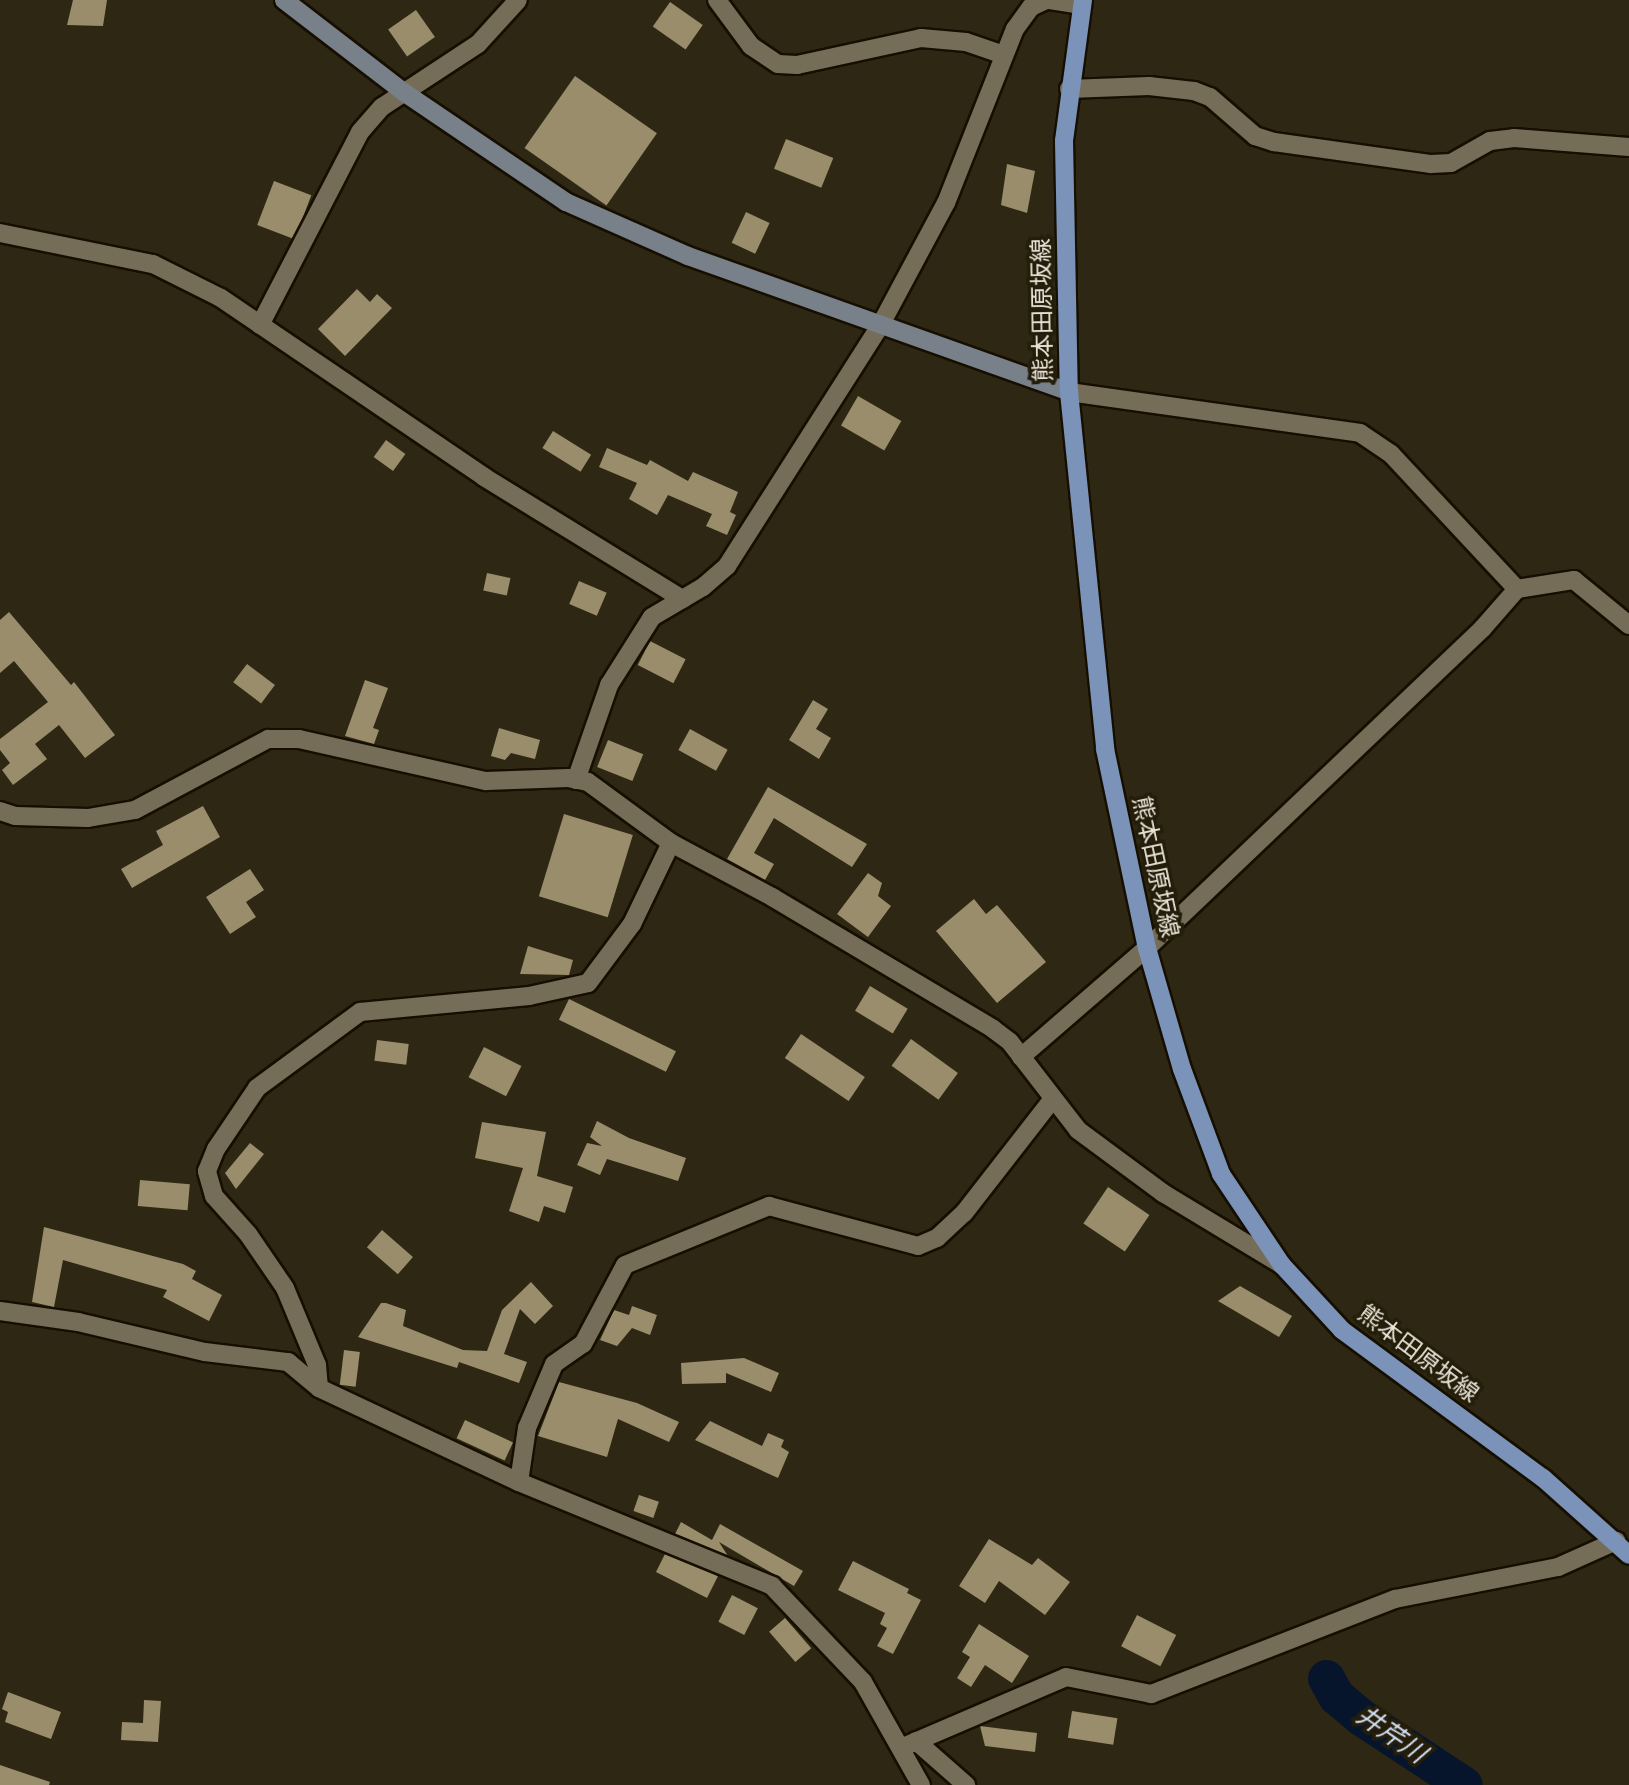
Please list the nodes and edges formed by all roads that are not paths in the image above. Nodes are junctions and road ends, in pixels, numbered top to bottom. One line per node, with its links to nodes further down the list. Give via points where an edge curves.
1 (284, 0): 8 (street)
2 (518, 0): 8 (street, via 478,44)
3 (717, 0): 6 (street, via 751,46 778,64 797,65 921,38 966,43)
4 (1048, 0): 5 (street); 6 (street, via 1026,13)
5 (1083, 2): 7 (main road, 熊本田原坂線)
6 (1004, 55): 11 (street, via 946,203)
7 (1069, 89): 9 (street, via 1149,86 1194,91 1210,97 1255,136 1274,142 1431,164 1451,163 1489,141 1514,138); 13 (main road, 熊本田原坂線, via 1064,141)
8 (402, 91): 11 (street, via 536,183 619,228); 12 (street, via 360,132)
9 (1629, 147)
10 (0, 233): 12 (street, via 153,264 221,298)
11 (881, 324): 13 (street); 15 (street, via 727,566)
12 (260, 325): 15 (street, via 484,477)
13 (1069, 392): 14 (street, via 1360,433 1391,454); 20 (main road, 熊本田原坂線, via 1105,749)
14 (1517, 589): 16 (street, via 1574,580); 20 (street, via 1482,629)
15 (682, 599): 17 (street, via 652,617 609,685)
16 (1629, 625)
17 (576, 779): 18 (street, via 486,781 299,739 268,739 135,810 88,818 15,816); 19 (street, via 589,782)
18 (0, 811)
19 (671, 843): 21 (street, via 772,897 993,1029); 25 (street, via 632,924 588,983 529,996 360,1012 257,1087 216,1149 207,1171 214,1196 248,1234 285,1288 317,1365)
20 (1147, 948): 21 (street); 23 (main road, 熊本田原坂線, via 1182,1069 1221,1174)
21 (1021, 1057): 22 (street)
22 (1052, 1100): 23 (street, via 1079,1130 1163,1193); 26 (street, via 964,1213 937,1238 918,1247 769,1206 625,1265 583,1344 554,1364 527,1428)
23 (1282, 1265): 27 (main road, 熊本田原坂線, via 1342,1330 1543,1478)
24 (0, 1311): 25 (street, via 78,1322 205,1352 288,1362)
25 (319, 1388): 26 (street)
26 (519, 1482): 29 (street, via 772,1586 863,1682)
27 (1616, 1541): 28 (main road, 熊本田原坂線); 29 (street, via 1558,1567 1395,1599 1152,1694 1066,1677)
28 (1629, 1555)
29 (910, 1744): 30 (street); 31 (street)
30 (921, 1785)
31 (966, 1785)

